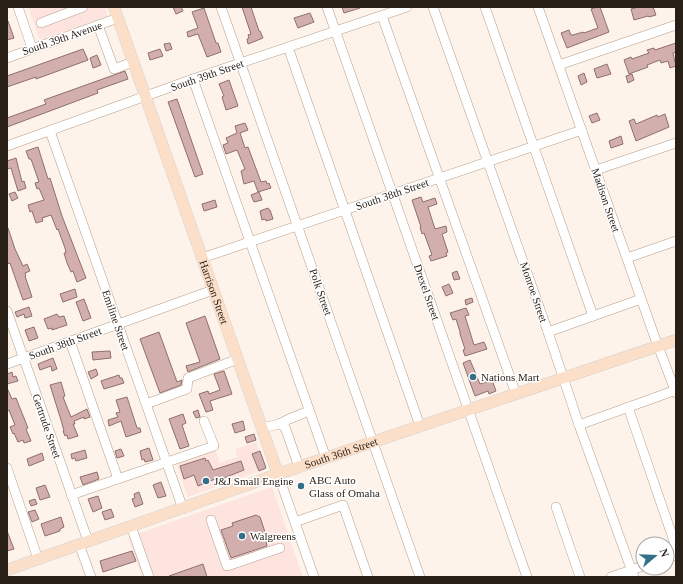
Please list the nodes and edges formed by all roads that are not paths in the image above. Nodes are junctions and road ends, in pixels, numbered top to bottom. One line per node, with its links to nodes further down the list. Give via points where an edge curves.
1 (18, 7): 17 (street)
2 (83, 7): 12 (street)
3 (114, 7): 11 (main road, Harrison Street)
4 (221, 7): 20 (street, Polk Street)
5 (327, 7): 15 (street, Drexel Street)
6 (407, 7): 10 (street, South 39th Street)
7 (433, 7): 29 (street, Monroe Street)
8 (485, 7): 28 (street)
9 (538, 7): 21 (street, Madison Street)
10 (382, 16): 15 (street, South 39th Street); 31 (street)
11 (118, 18): 13 (street, South 39th Avenue); 19 (main road, Harrison Street)
12 (40, 23)
13 (98, 25): 17 (street, South 39th Avenue); 19 (street, via 114,69)
14 (676, 25): 21 (street)
15 (336, 31): 16 (street, South 39th Street); 32 (street, Drexel Street)
16 (288, 47): 20 (street, South 39th Street); 33 (street)
17 (32, 48): 18 (street, South 39th Avenue)
18 (7, 58)
19 (133, 62): 23 (main road, Harrison Street)
20 (241, 63): 22 (street, South 39th Street); 34 (street, Polk Street)
21 (559, 65): 24 (street, Madison Street)
22 (193, 79): 23 (street, South 39th Street); 36 (street)
23 (145, 96): 25 (street, South 39th Street); 37 (main road, Harrison Street)
24 (582, 130): 28 (street, South 38th Street); 30 (street, Madison Street)
25 (50, 131): 27 (street, South 39th Street); 43 (street, Emiline Street)
26 (676, 143): 30 (street)
27 (7, 146)
28 (534, 146): 29 (street, South 38th Street); 42 (street)
29 (488, 162): 31 (street, South 38th Street); 44 (street, Monroe Street)
30 (596, 170): 38 (street, Madison Street)
31 (440, 178): 32 (street, South 38th Street); 53 (street)
32 (393, 194): 33 (street, South 38th Street); 56 (street, Drexel Street)
33 (344, 210): 34 (street, South 38th Street); 61 (street)
34 (297, 226): 36 (street, South 38th Street); 63 (street, Polk Street)
35 (676, 241): 38 (street)
36 (250, 242): 37 (street, South 38th Street); 57 (street)
37 (202, 258): 39 (main road, Harrison Street)
38 (627, 258): 40 (street, Madison Street)
39 (213, 290): 43 (street, South 38th Street); 49 (main road, Harrison Street)
40 (641, 299): 42 (street); 47 (street, Madison Street)
41 (7, 311): 48 (street, Gertrude Street)
42 (594, 316): 44 (street)
43 (118, 323): 46 (street, South 38th Street); 54 (street, Emiline Street)
44 (548, 332): 51 (street, Monroe Street)
45 (676, 340): 47 (main road, South 36th Street)
46 (70, 341): 48 (street, South 38th Street); 69 (street)
47 (658, 346): 51 (main road, South 36th Street); 52 (street, Madison Street)
48 (23, 358): 50 (street, South 38th Street); 70 (street, Gertrude Street)
49 (238, 359): 54 (street, via 188,378 187,390); 62 (main road, Harrison Street)
50 (7, 364)
51 (563, 378): 53 (main road, South 36th Street); 60 (street, Monroe Street)
52 (676, 391): 55 (street)
53 (516, 394): 56 (main road, South 36th Street)
54 (146, 404): 65 (street, Emiline Street)
55 (628, 407): 60 (street); 77 (street)
56 (469, 410): 61 (main road, South 36th Street); 87 (street, Drexel Street)
57 (309, 411): 59 (street); 64 (street)
58 (204, 421): 65 (street, via 214,446)
59 (279, 424): 62 (street); 66 (street, via 285,427)
60 (579, 425): 81 (street, Monroe Street)
61 (420, 426): 63 (main road, South 36th Street)
62 (262, 428): 68 (main road, Harrison Street)
63 (374, 442): 64 (main road, South 36th Street); 86 (street, Polk Street)
64 (326, 458): 66 (main road, South 36th Street)
65 (166, 462): 69 (street); 72 (street, Emiline Street)
66 (299, 467): 68 (main road, South 36th Street)
67 (7, 468): 79 (street)
68 (278, 474): 72 (main road, South 36th Street); 74 (street, Harrison Street)
69 (118, 479): 70 (street)
70 (71, 495): 76 (street, Gertrude Street)
71 (556, 507): 88 (street)
72 (182, 509): 75 (main road, South 36th Street)
73 (211, 520): 78 (street, via 227,566)
74 (295, 522): 84 (street, Harrison Street); 85 (street, via 343,505)
75 (131, 526): 76 (main road, South 36th Street); 83 (street)
76 (83, 543): 79 (main road, South 36th Street); 82 (street, Gertrude Street)
77 (676, 547)
78 (280, 548)
79 (38, 559): 80 (main road, South 36th Street)
80 (7, 570)
81 (632, 574): 89 (street)
82 (90, 577)
83 (149, 577)
84 (314, 577)
85 (368, 577)
86 (420, 577)
87 (527, 577)
88 (580, 577)
89 (611, 577)

